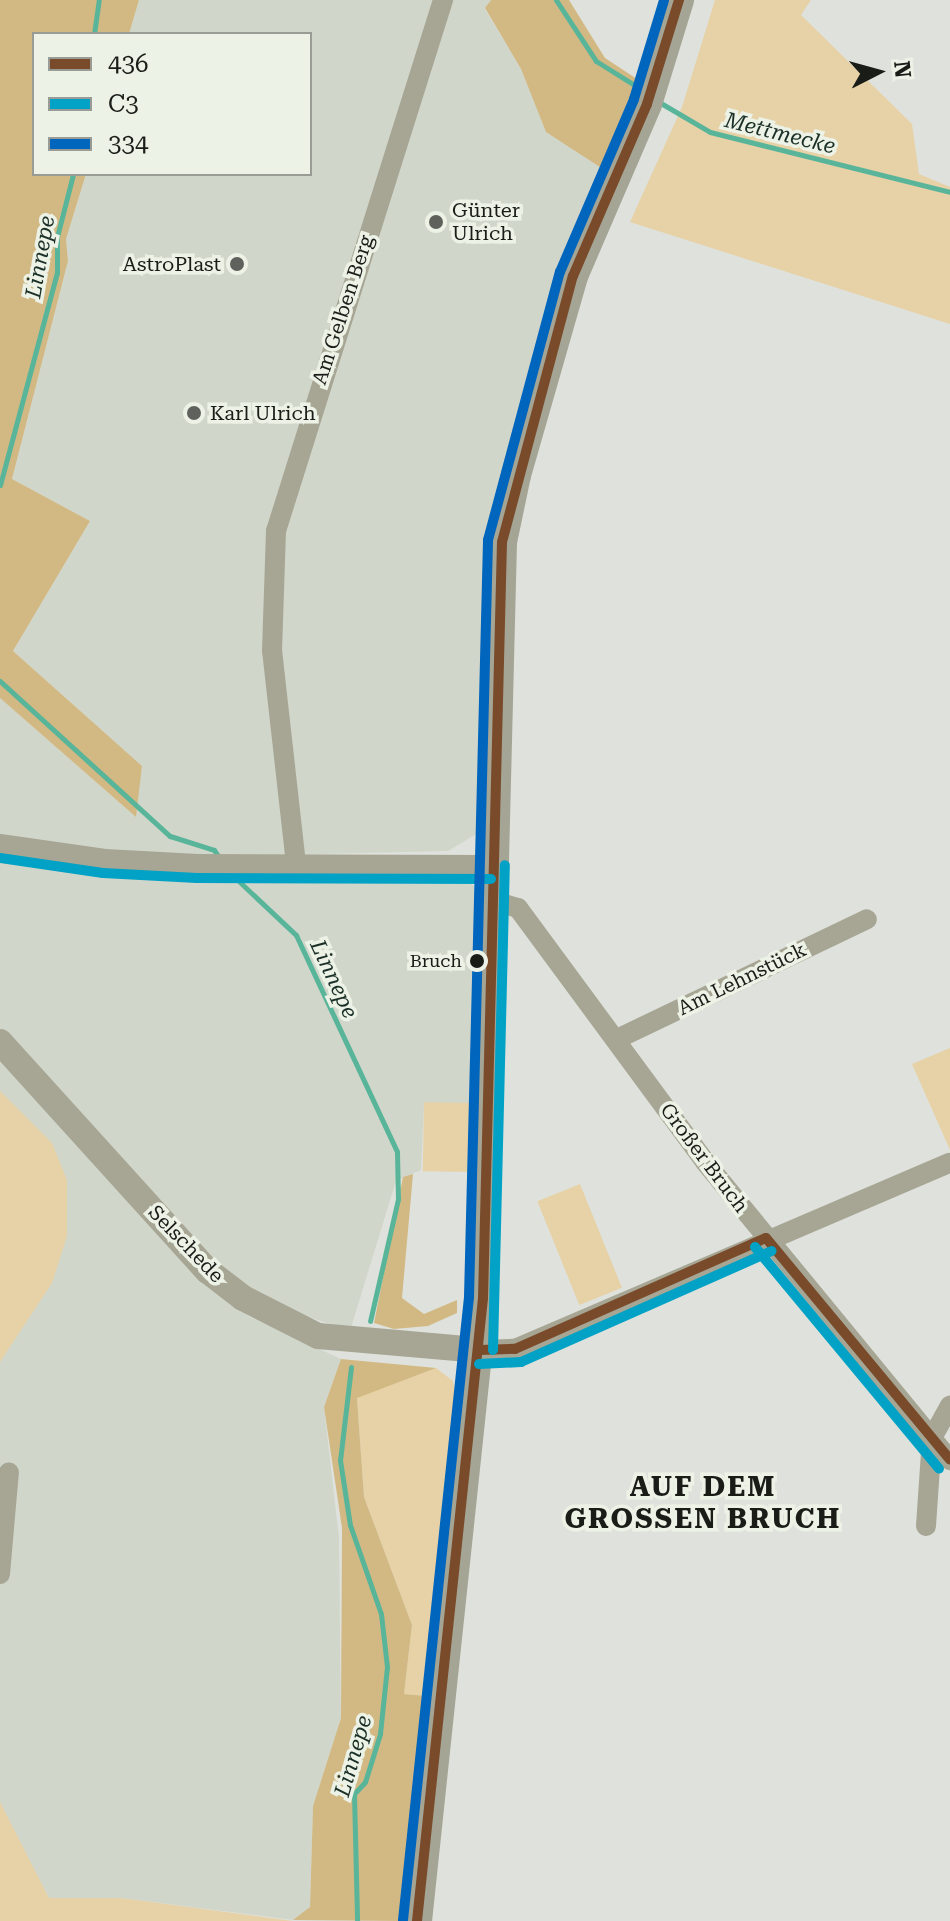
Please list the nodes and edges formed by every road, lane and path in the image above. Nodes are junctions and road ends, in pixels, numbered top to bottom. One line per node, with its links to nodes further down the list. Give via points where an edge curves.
1 (443, 0): 4 (street, Am Gelben Berg, via 276,531 272,651)
2 (679, 0): 5 (main road, via 650,94 573,276 509,506 498,589)
3 (0, 844): 4 (street, via 105,859)
4 (296, 864): 5 (street)
5 (491, 865): 6 (main road)
6 (490, 900): 8 (street, Großer Bruch, via 518,908); 12 (main road)
7 (867, 919): 8 (street, Am Lehnstück)
8 (617, 1039): 11 (street, Großer Bruch)
9 (0, 1042): 12 (street, Selschede, via 208,1271 243,1298 318,1336)
10 (950, 1163): 11 (street)
11 (766, 1238): 12 (street, via 515,1349); 14 (street, Großer Bruch)
12 (479, 1350): 19 (main road)
13 (950, 1406): 14 (street)
14 (932, 1438): 15 (street, Großer Bruch); 17 (street)
15 (950, 1460)
16 (9, 1472): 18 (street)
17 (926, 1526)
18 (0, 1574)
19 (417, 1921)

